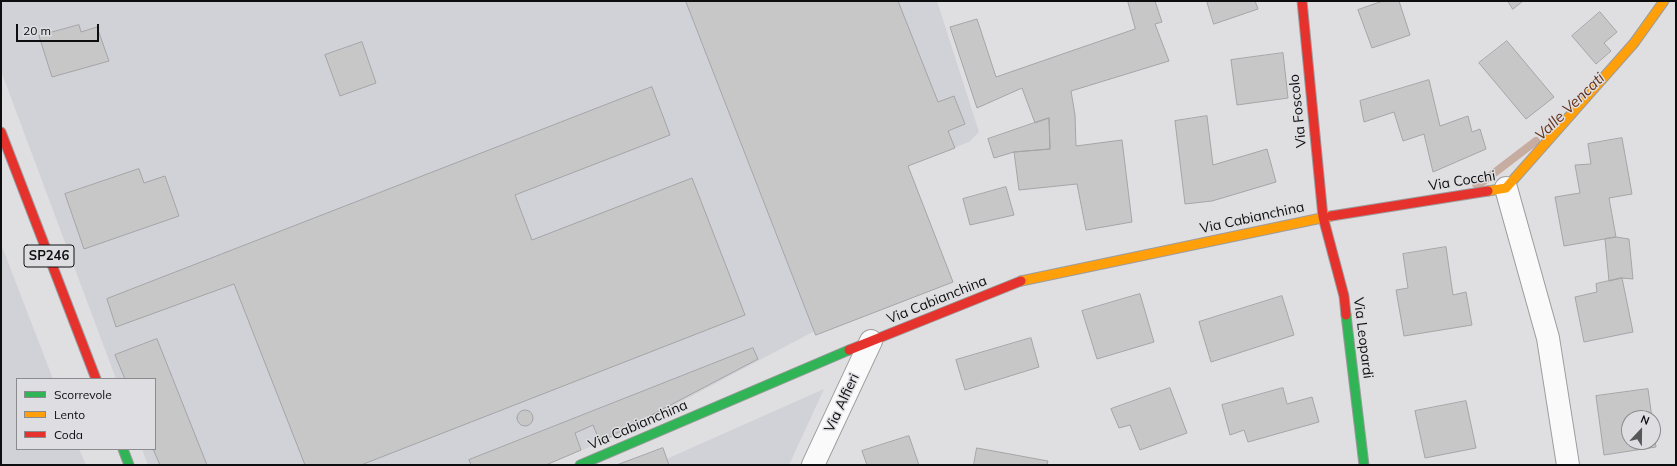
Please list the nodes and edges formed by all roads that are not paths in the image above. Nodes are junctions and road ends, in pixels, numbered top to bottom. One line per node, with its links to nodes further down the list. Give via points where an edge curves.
1 (1302, 1): 5 (street, Via Foscolo)
2 (1664, 1): 4 (street, Via Cocchi, via 1634,43)
3 (1, 132): 7 (street, SP246)
4 (1506, 188): 5 (street, Via Cocchi); 13 (street, via 1548,338)
5 (1323, 217): 6 (street, Via Cabianchina, via 1024,280); 12 (street, Via Leopardi, via 1344,296)
6 (871, 341): 10 (street, Via Cabianchina); 11 (street, Via Alfieri)
7 (96, 378)
8 (123, 450): 9 (street)
9 (130, 465)
10 (580, 465)
11 (813, 465)
12 (1364, 465)
13 (1568, 465)

